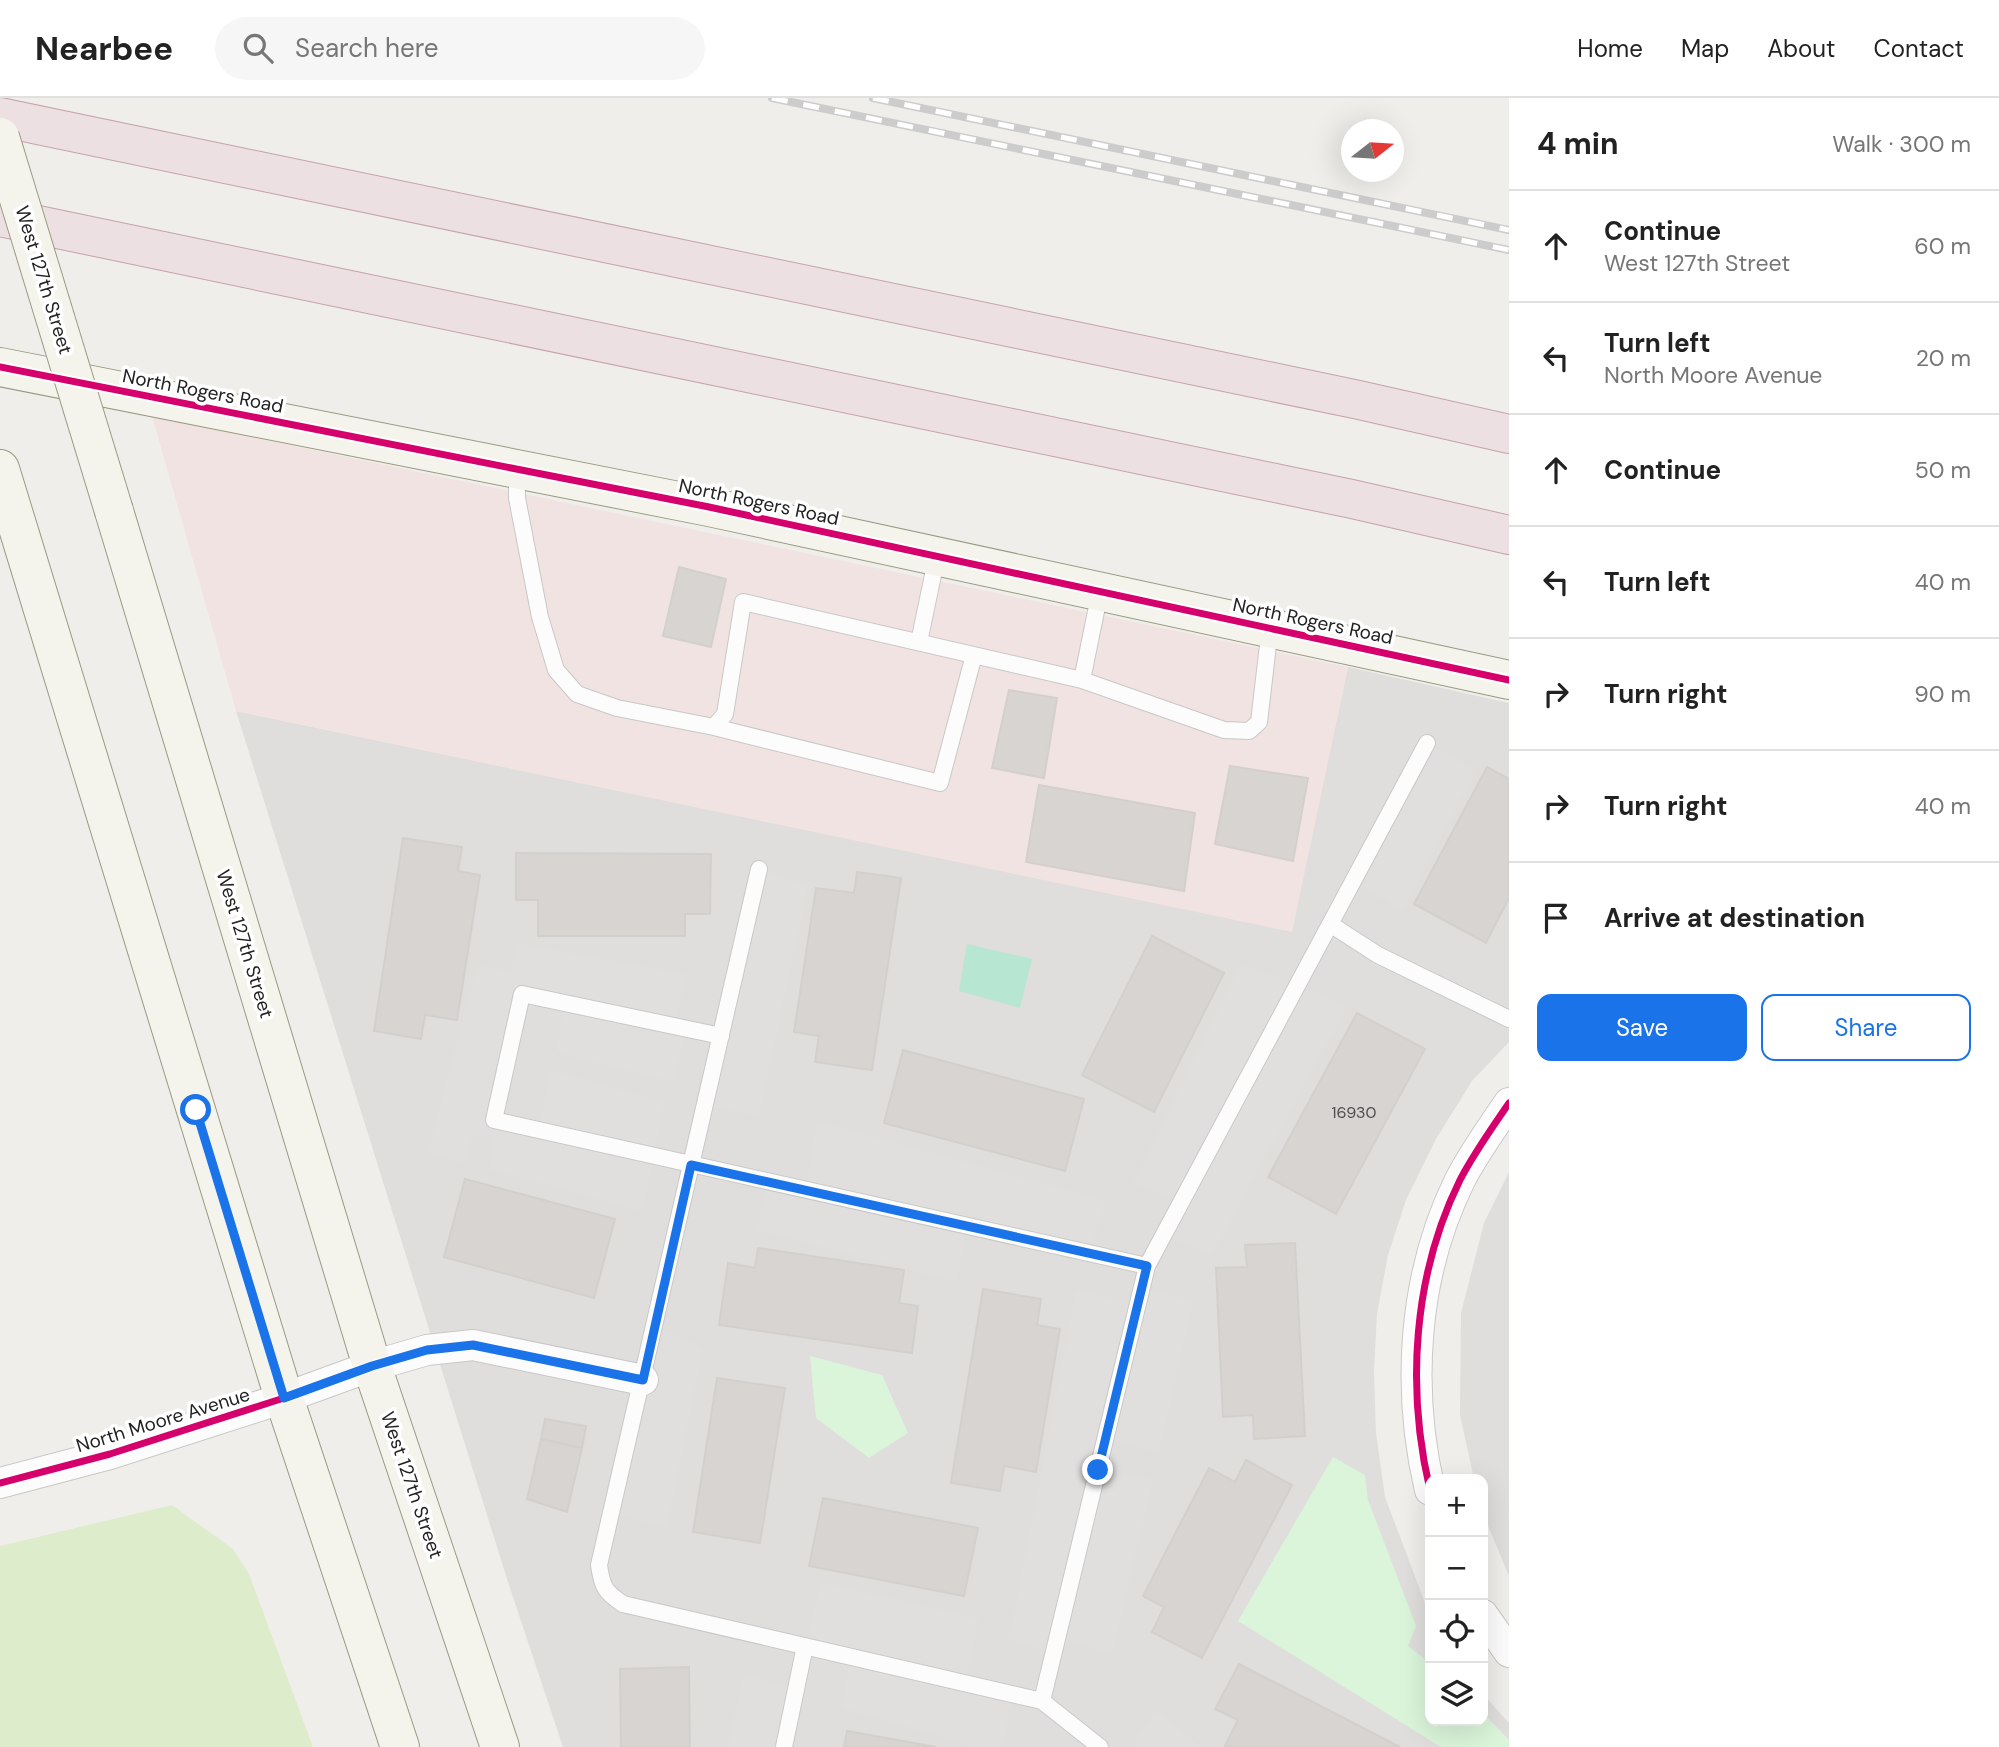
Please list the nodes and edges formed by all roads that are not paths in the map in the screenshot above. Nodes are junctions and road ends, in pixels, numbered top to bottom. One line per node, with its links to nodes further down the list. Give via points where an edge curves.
1 (0, 117): 5 (highway)
2 (0, 137): 25 (main road, West 127th Street, bridge)
3 (0, 217): 8 (highway)
4 (0, 367): 6 (main road, North Rogers Road)
5 (1509, 434)
6 (517, 469): 9 (main road, North Rogers Road); 16 (lane, via 517,498 540,617 556,670 577,694 617,708)
7 (2, 474): 27 (main road)
8 (1509, 536)
9 (937, 556): 10 (main road, North Rogers Road); 12 (lane)
10 (1100, 592): 11 (main road, North Rogers Road); 14 (lane)
11 (1270, 628): 14 (lane, via 1259,722 1249,732 1223,730); 15 (main road, North Rogers Road)
12 (919, 642): 13 (lane); 16 (lane, via 743,602 725,714)
13 (974, 655): 14 (lane); 16 (lane, via 940,783)
14 (1082, 680)
15 (1509, 680)
16 (714, 727)
17 (1427, 743): 19 (lane)
18 (759, 869): 21 (lane)
19 (1330, 924): 20 (lane, via 1378,955); 24 (lane)
20 (1509, 1019)
21 (721, 1036): 23 (lane); 23 (lane, via 522,994 494,1119)
22 (1509, 1103): 28 (street, via 1460,1180 1430,1264 1416,1368 1417,1415)
23 (691, 1165): 24 (lane); 26 (lane)
24 (1147, 1266): 33 (lane)
25 (372, 1366): 26 (street, North Moore Avenue, via 427,1350 473,1345); 27 (street, North Moore Avenue); 35 (main road, West 127th Street)
26 (643, 1380): 31 (lane, via 599,1565 601,1583 623,1604)
27 (284, 1398): 29 (street, North Moore Avenue, via 110,1454); 34 (main road)
28 (1427, 1474)
29 (0, 1483)
30 (1488, 1622): 32 (street)
31 (806, 1646): 33 (lane); 36 (lane)
32 (1509, 1652)
33 (1042, 1701): 37 (lane)
34 (400, 1747)
35 (500, 1747)
36 (784, 1747)
37 (1100, 1747)

